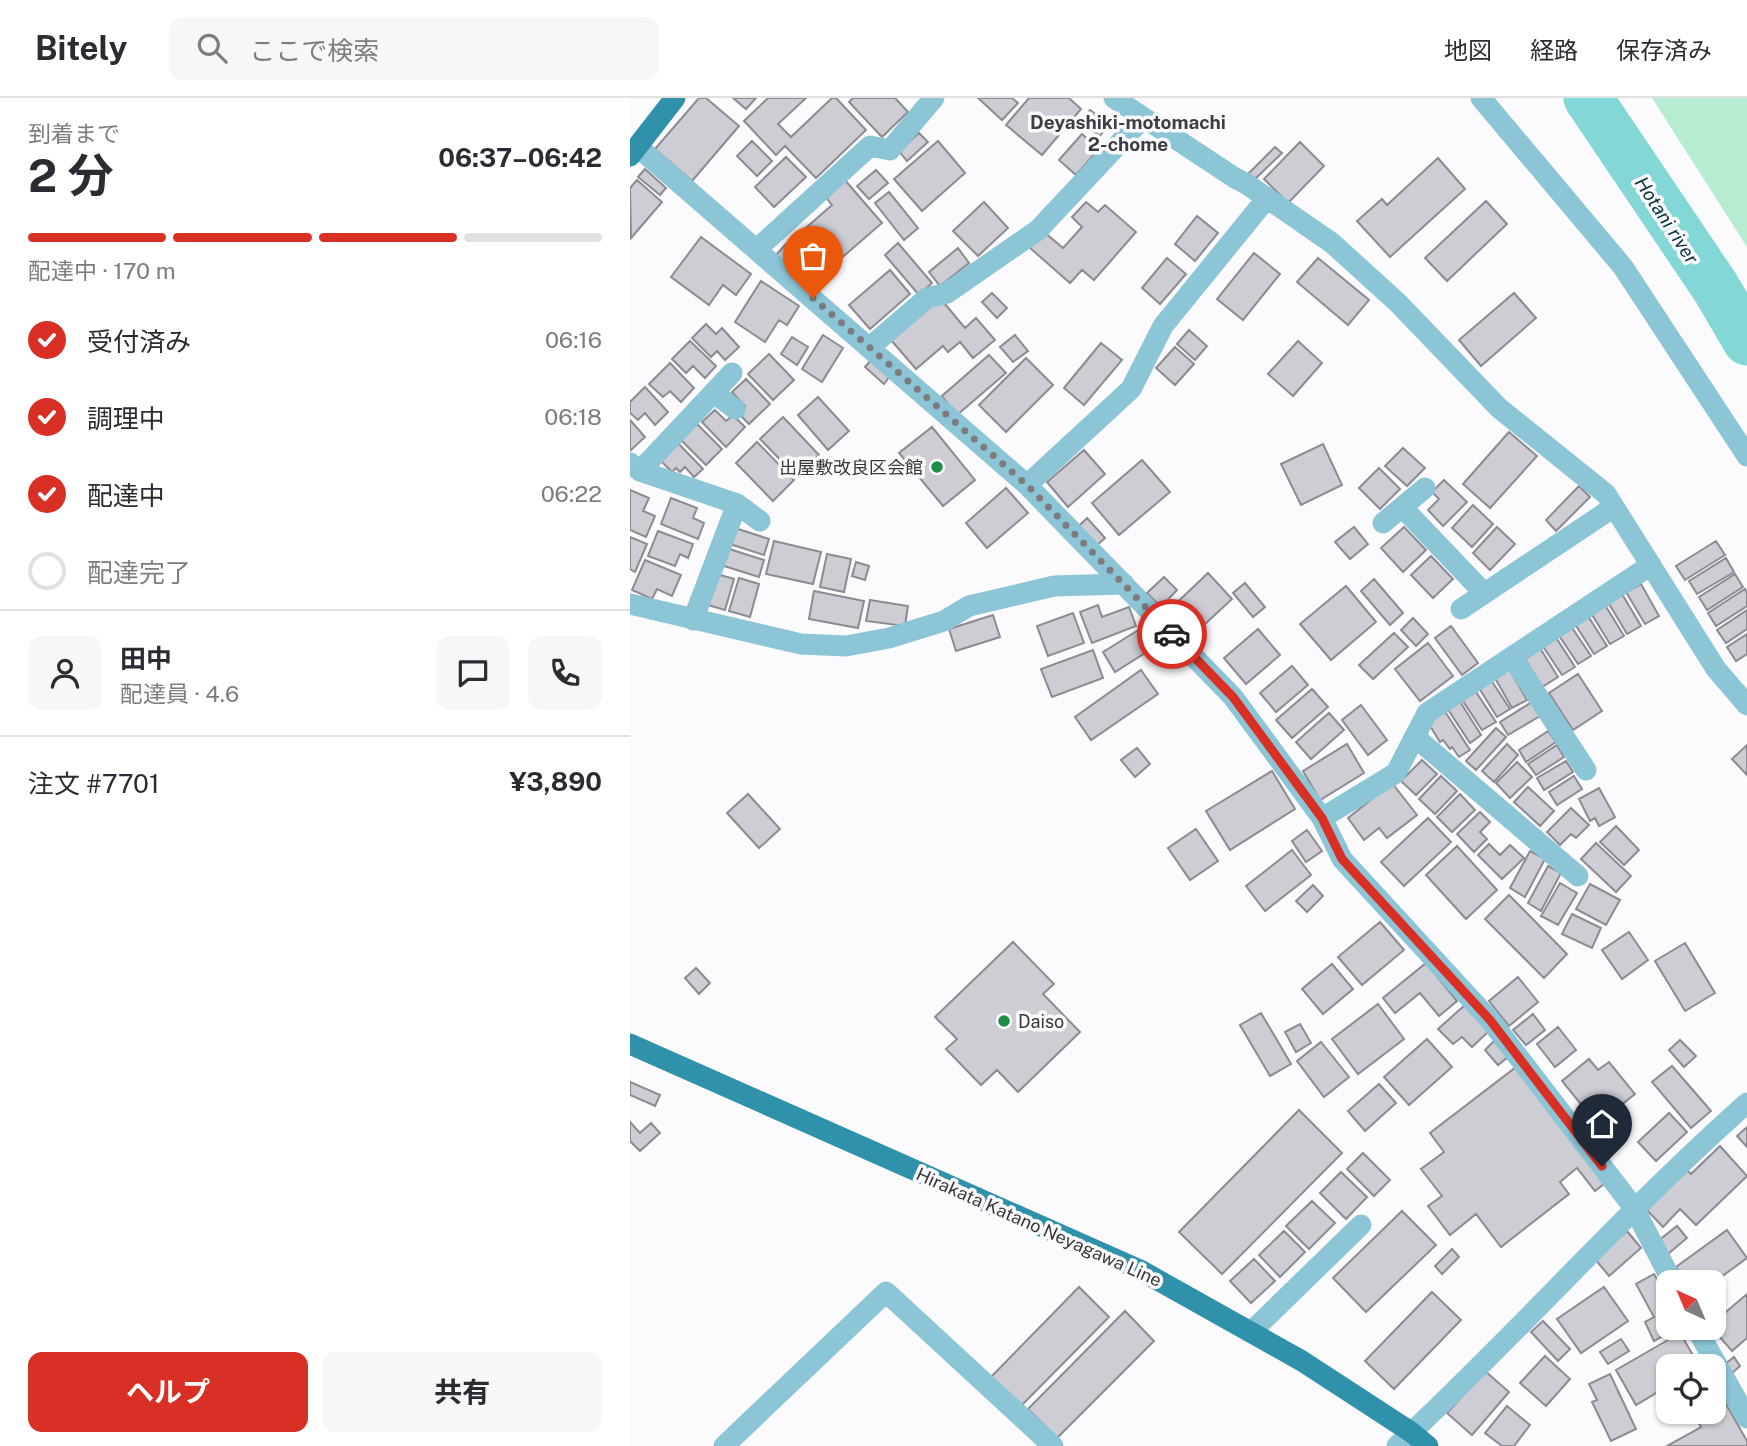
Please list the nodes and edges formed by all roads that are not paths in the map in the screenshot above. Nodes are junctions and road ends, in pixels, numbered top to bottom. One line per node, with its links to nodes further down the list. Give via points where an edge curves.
1 (675, 98): 6 (main road)
2 (934, 98): 8 (street, via 890,149 870,146)
3 (1114, 98): 5 (street)
4 (1481, 98): 13 (street, via 1623,267)
5 (1143, 118): 7 (street); 9 (street, via 1038,230 947,293 927,298)
6 (634, 151): 8 (street)
7 (1267, 198): 15 (street, via 1163,326 1130,389); 18 (street, via 1332,243 1398,303 1499,408 1606,494)
8 (757, 248): 9 (street)
9 (870, 347): 15 (street)
10 (732, 373): 11 (street)
11 (714, 393): 12 (street); 14 (street)
12 (735, 409)
13 (1747, 456)
14 (635, 467): 17 (street)
15 (1027, 485): 23 (street)
16 (1425, 488): 19 (street)
17 (737, 504): 20 (street); 27 (street)
18 (1614, 507): 22 (street); 24 (street)
19 (1403, 508): 21 (street); 24 (street)
20 (760, 521)
21 (1383, 523)
22 (1651, 565): 28 (street); 29 (street, via 1716,669)
23 (1124, 584): 27 (street, via 1054,586 970,606 944,621 889,638 846,646 801,644); 32 (street, via 1233,697)
24 (1484, 593): 26 (street)
25 (630, 604): 27 (street)
26 (1461, 609)
27 (693, 620)
28 (1512, 657): 30 (street, via 1427,713); 31 (street)
29 (1747, 705)
30 (1415, 737): 32 (street, via 1396,773); 33 (street)
31 (1586, 770)
32 (1322, 818): 36 (street, via 1342,859 1490,1020)
33 (1578, 876)
34 (630, 1044): 39 (main road, Hirakata Katano Neyagawa Line, via 1140,1270)
35 (1747, 1103): 36 (street)
36 (1634, 1208): 38 (street); 42 (street)
37 (1361, 1225): 39 (street)
38 (1666, 1270)
39 (1251, 1332): 42 (main road, Hirakata Katano Neyagawa Line, via 1302,1361)
40 (1703, 1340): 41 (street)
41 (1747, 1418)
42 (1404, 1439): 45 (main road, Hirakata Katano Neyagawa Line)
43 (724, 1446): 44 (street, via 886,1292)
44 (1053, 1446)
45 (1428, 1446)

